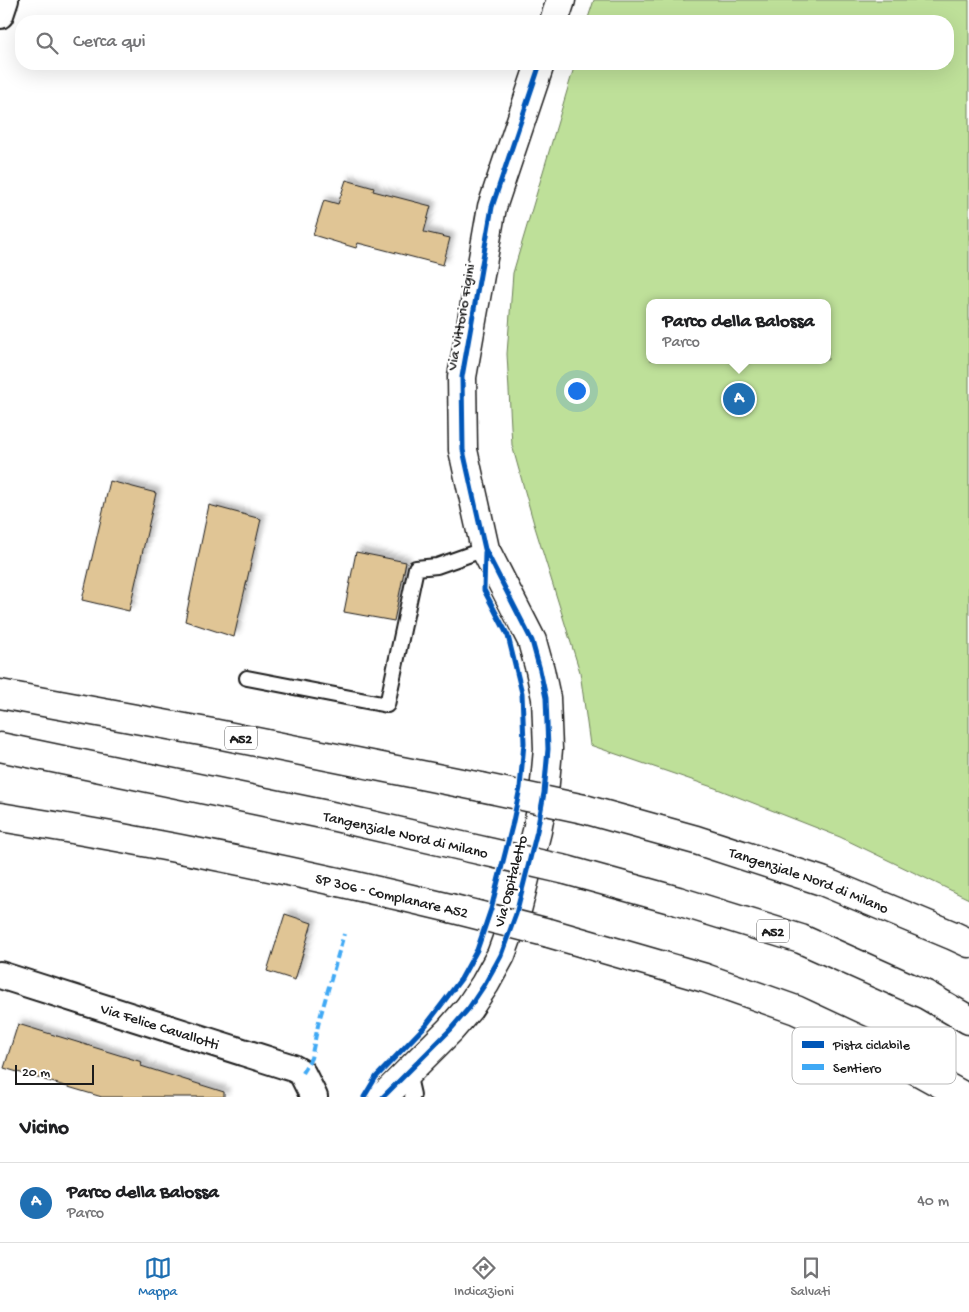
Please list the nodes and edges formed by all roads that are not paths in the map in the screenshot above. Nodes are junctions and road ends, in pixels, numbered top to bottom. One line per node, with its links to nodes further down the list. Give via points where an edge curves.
1 (4, 0): 3 (street)
2 (561, 0): 4 (main road)
3 (0, 15)
4 (556, 15)
5 (538, 70): 6 (main road, Via Vittorio Figini, via 492,207 462,377 463,450)
6 (485, 549): 8 (lane, via 437,566 416,568 387,705); 12 (main road, Via Vittorio Figini, via 532,641 546,698)
7 (0, 674): 10 (main road)
8 (247, 678)
9 (0, 694): 10 (main road, Tangenziale Nord di Milano / A52)
10 (212, 732): 14 (main road, Tangenziale Nord di Milano / A52, bridge, via 584,809 696,840 822,881)
11 (0, 747): 16 (main road, Tangenziale Nord di Milano / A52, bridge, via 327,815 566,870 678,901 801,939 926,995)
12 (548, 749): 19 (main road, Via Ospitaletto, via 536,831 516,914 501,955 486,984)
13 (0, 818): 17 (main road, SP 306 - Complanare A52, bridge, via 187,850 358,886 549,932 705,978 796,1010)
14 (969, 943)
15 (0, 974): 20 (street, Via Felice Cavallotti, via 293,1068 302,1073)
16 (969, 1020)
17 (832, 1027)
18 (942, 1084): 22 (main road, SP 306 - Complanare A52, bridge)
19 (410, 1085): 21 (main road, Via Ospitaletto)
20 (309, 1094)
21 (383, 1097)
22 (965, 1097)

